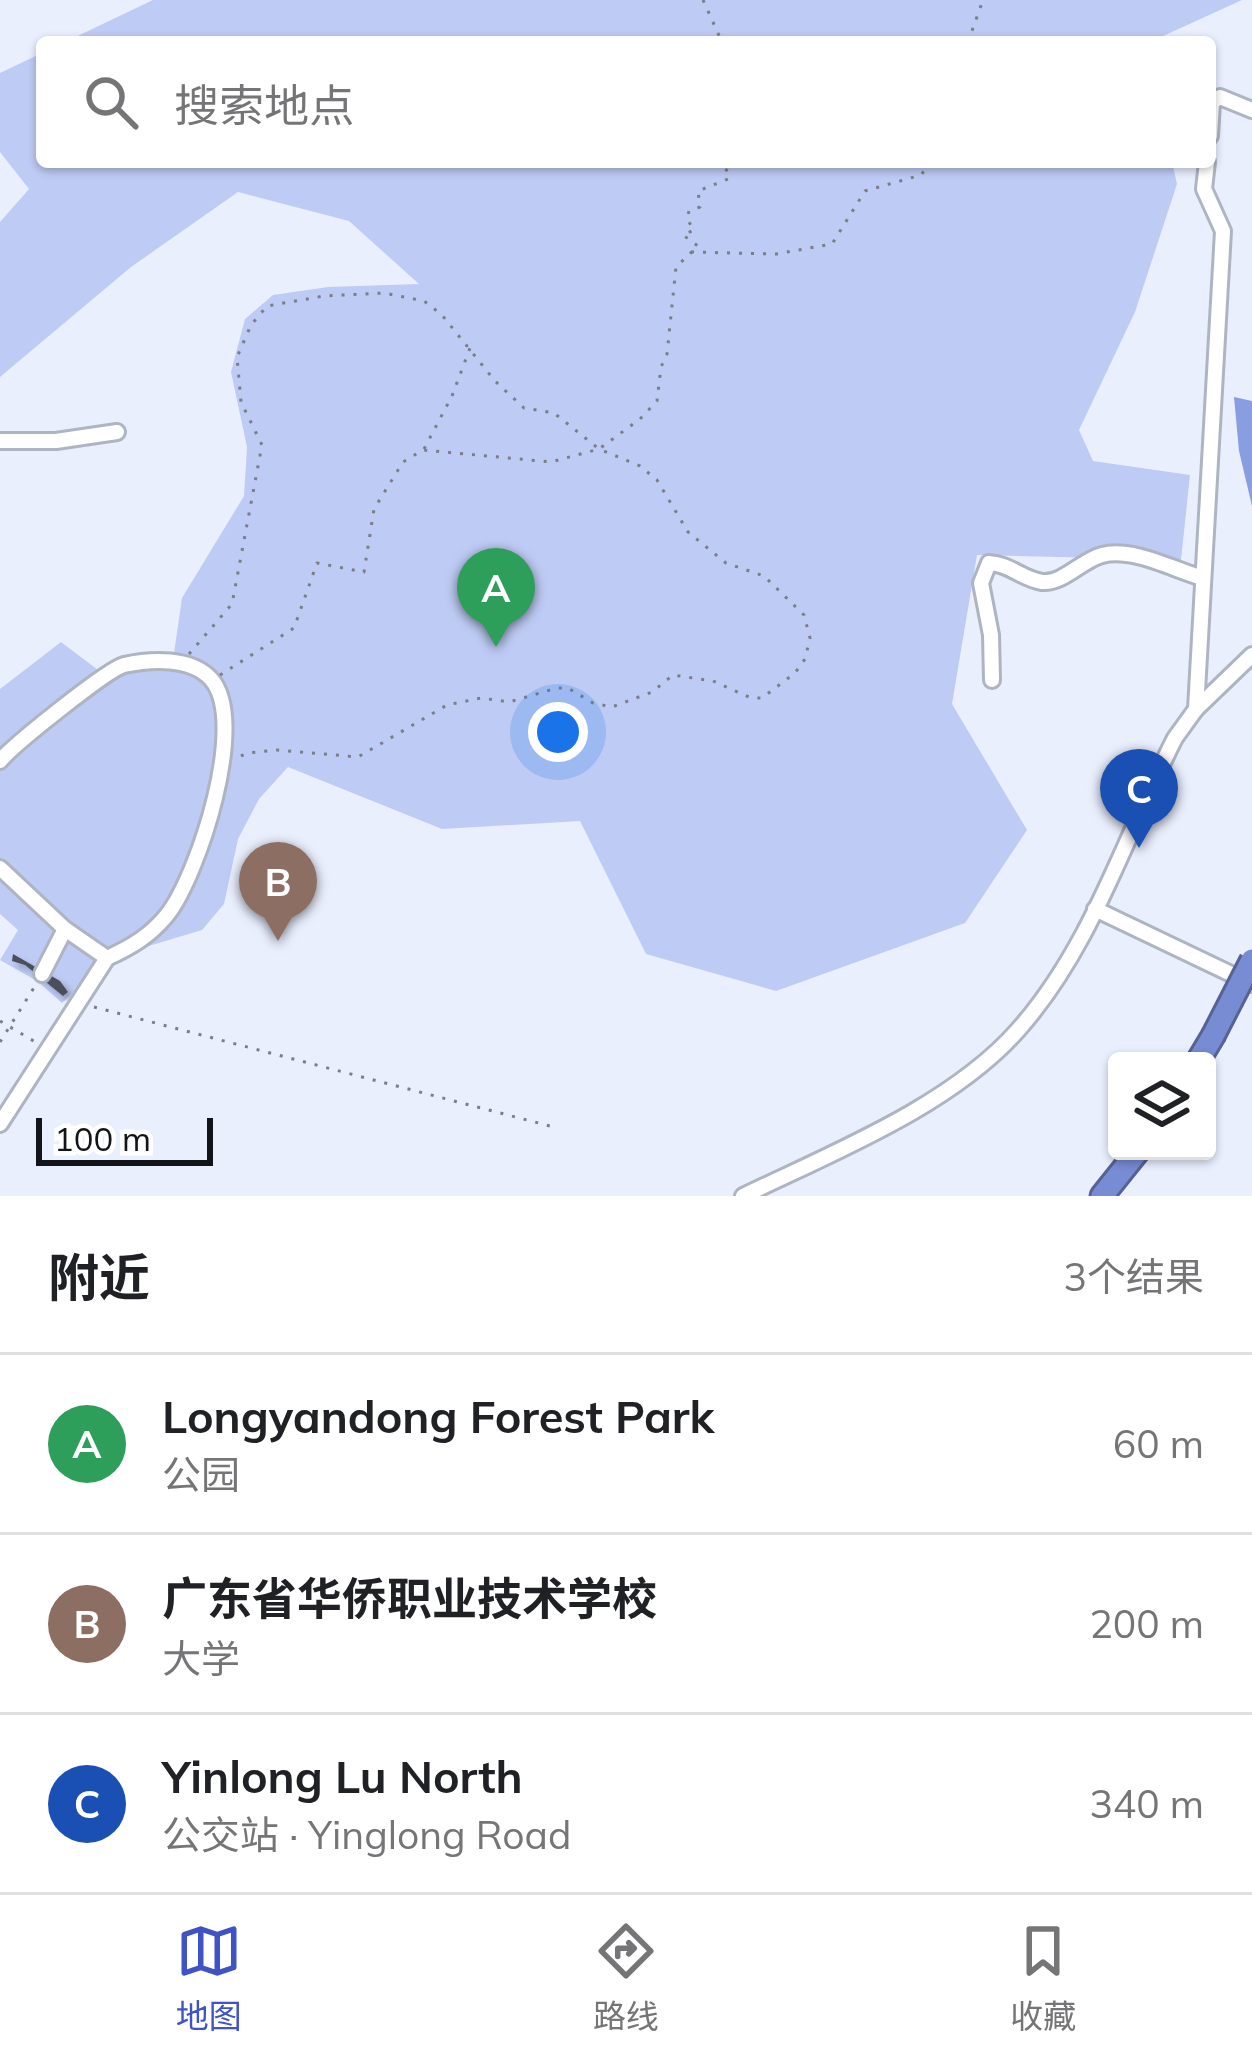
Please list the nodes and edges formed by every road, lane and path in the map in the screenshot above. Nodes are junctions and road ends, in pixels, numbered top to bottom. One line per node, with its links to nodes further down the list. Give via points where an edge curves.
1 (703, 0): 3 (path)
2 (983, 0): 4 (path)
3 (722, 36)
4 (970, 36)
5 (1216, 100): 6 (street)
6 (1252, 110)
7 (724, 168): 10 (path, via 728,179 698,191 700,207 689,211 694,230 683,235 698,246)
8 (927, 168): 10 (path, via 865,191 832,244 776,254)
9 (1206, 168): 16 (street, via 1204,189 1223,231)
10 (689, 252): 14 (path, via 672,282 657,401)
11 (470, 348): 14 (path, via 524,408 554,412); 15 (path); 18 (path, via 424,302 404,297 324,296 267,306 237,357 241,402 262,445 232,604)
12 (117, 432): 13 (street)
13 (0, 441)
14 (599, 449): 15 (path, via 550,462); 23 (path, via 640,466 688,532 726,563 764,577 804,615 810,638 795,673 762,698 673,675 612,707 568,688 508,702 481,698 447,704 358,757 277,750)
15 (423, 450): 19 (path, via 403,462 374,509 364,572 317,563 294,628)
16 (1204, 578): 20 (street, via 1121,555 1104,554 1042,582 989,563 981,583); 21 (street)
17 (1252, 655): 21 (street)
18 (182, 661): 19 (street); 22 (street, via 119,665)
19 (212, 680): 23 (street)
20 (992, 680)
21 (1196, 709): 25 (street)
22 (0, 761)
23 (224, 765): 27 (street, via 201,855 169,913 139,943)
24 (0, 868): 26 (street)
25 (1095, 909): 30 (street); 40 (street, via 1057,980 986,1060 899,1118)
26 (65, 929): 27 (street); 29 (street)
27 (107, 958): 31 (street)
28 (1252, 960): 36 (highway, bridge)
29 (42, 974): 33 (path)
30 (1252, 984)
31 (80, 1004): 35 (street); 38 (path)
32 (0, 1021): 33 (path)
33 (11, 1028): 34 (path); 35 (path)
34 (0, 1042)
35 (50, 1050): 37 (street)
36 (1203, 1052)
37 (0, 1124)
38 (550, 1126)
39 (1131, 1160): 41 (highway)
40 (742, 1196)
41 (1102, 1196)

